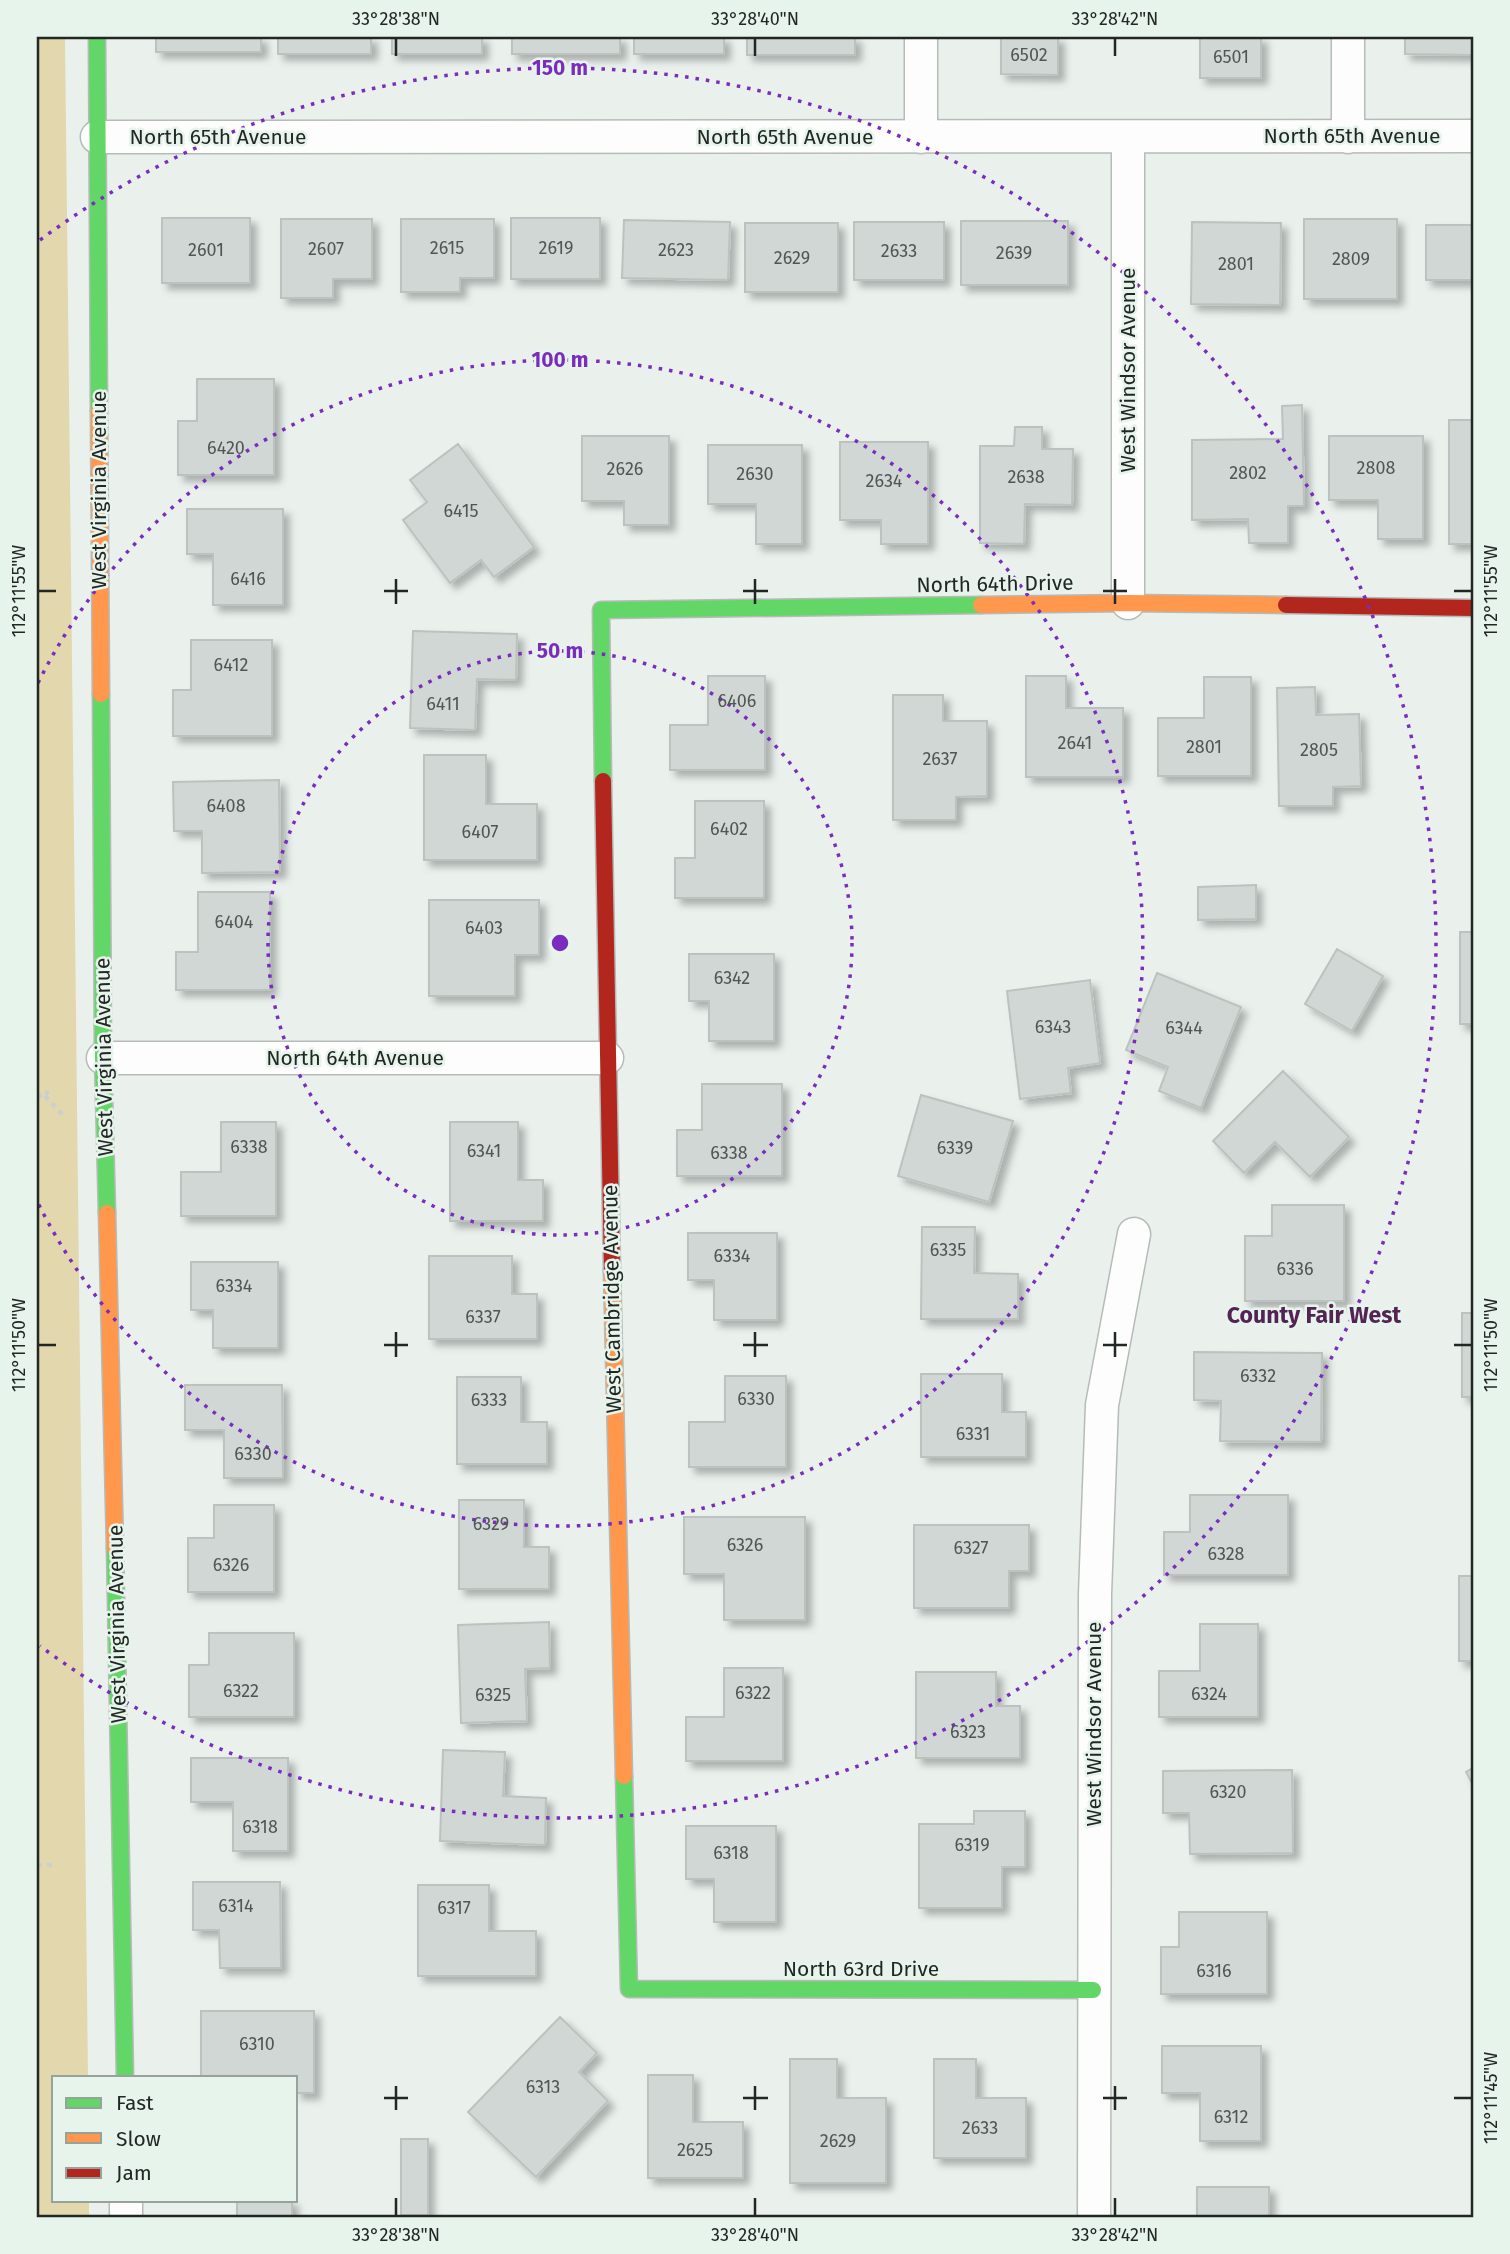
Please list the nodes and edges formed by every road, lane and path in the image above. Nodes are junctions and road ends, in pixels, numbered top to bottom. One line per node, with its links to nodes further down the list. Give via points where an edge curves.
1 (97, 37): 4 (street, West Virginia Avenue)
2 (921, 37): 5 (street)
3 (1348, 37): 7 (street)
4 (97, 136): 5 (street, North 65th Avenue); 12 (street, West Virginia Avenue)
5 (921, 136): 6 (street, North 65th Avenue)
6 (1128, 136): 7 (street, North 65th Avenue); 9 (street, West Windsor Avenue)
7 (1348, 136): 8 (street, North 65th Avenue)
8 (1473, 136)
9 (1128, 603): 10 (street, North 64th Drive); 11 (street, North 64th Drive)
10 (1473, 608)
11 (601, 610): 13 (street, West Cambridge Avenue)
12 (103, 1058): 13 (street, North 64th Avenue); 21 (street, West Virginia Avenue)
13 (607, 1058): 19 (street, West Cambridge Avenue)
14 (37, 1096): 15 (path, via 46,1093)
15 (68, 1121)
16 (1133, 1234): 20 (street, West Windsor Avenue, via 1102,1405 1095,1594)
17 (57, 1865): 18 (path)
18 (37, 1866)
19 (629, 1989): 20 (street, North 63rd Drive)
20 (1093, 1990): 22 (street, West Windsor Avenue)
21 (125, 2076)
22 (1094, 2217)

